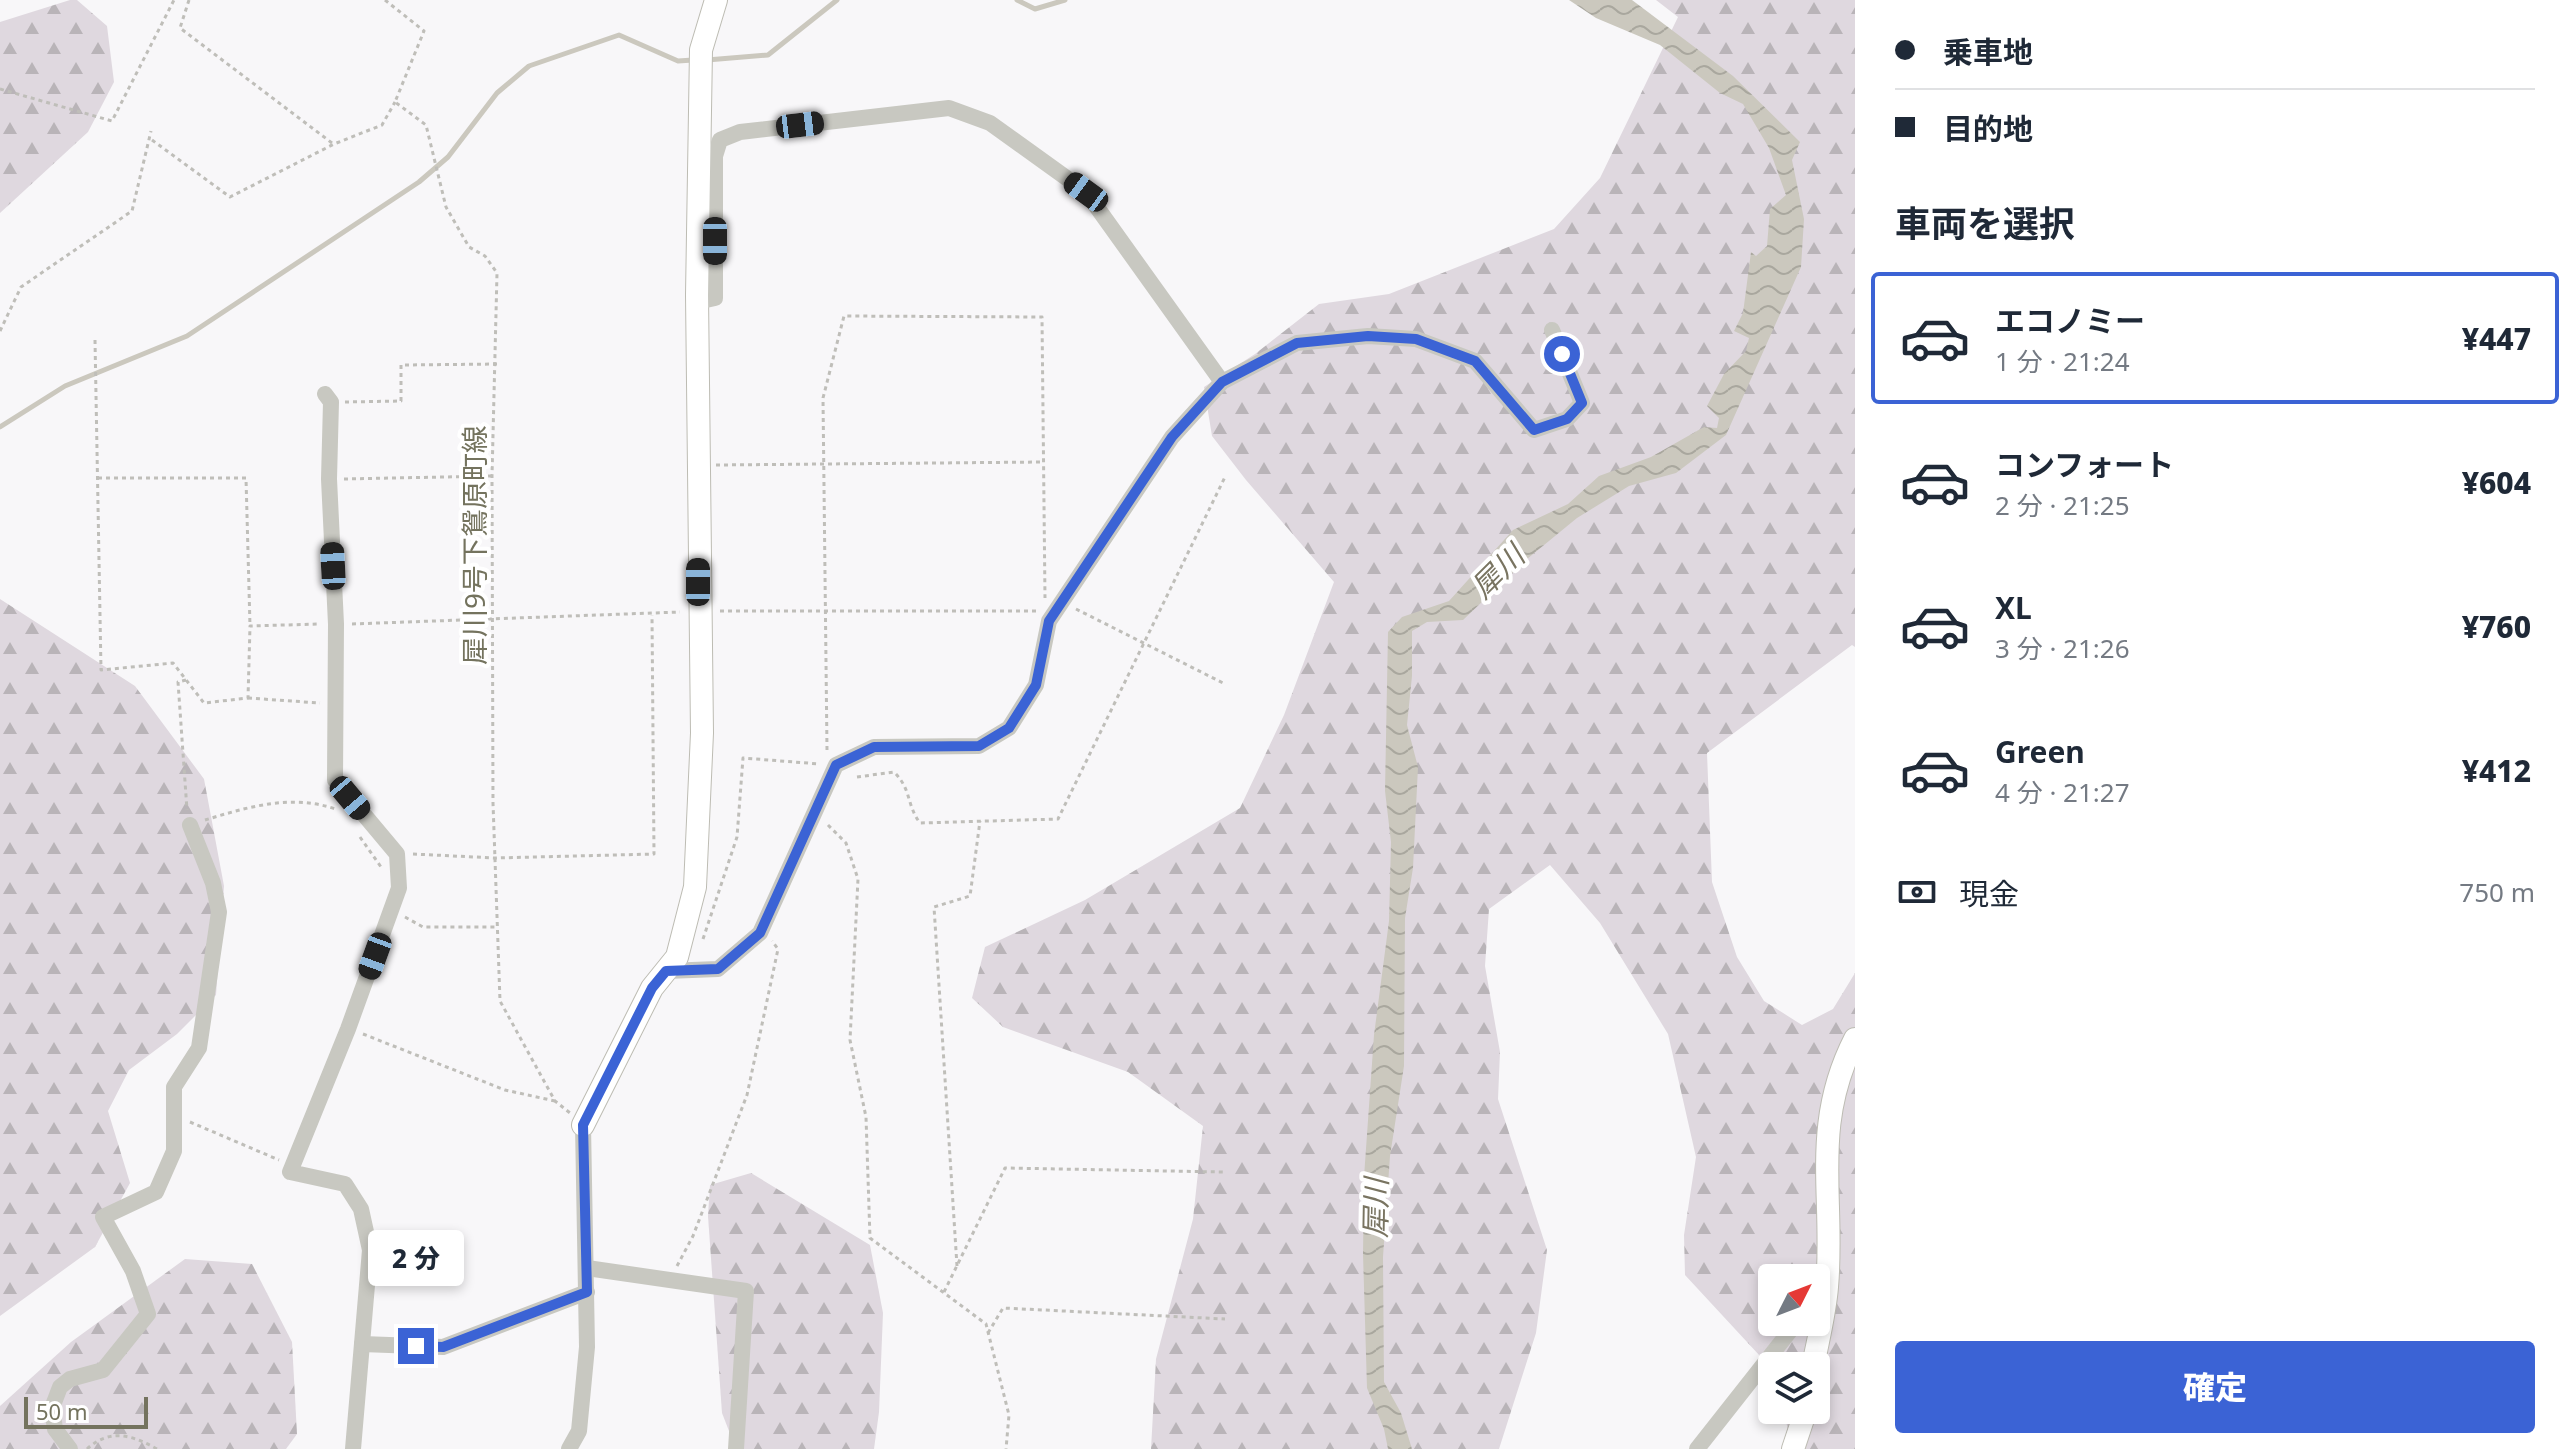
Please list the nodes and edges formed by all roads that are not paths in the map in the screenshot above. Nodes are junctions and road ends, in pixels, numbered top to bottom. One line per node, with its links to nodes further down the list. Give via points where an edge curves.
1 (716, 0): 2 (street, via 701,50)
2 (697, 299): 4 (street, via 715,298 715,156 720,140 740,132 949,108 990,123 1086,192); 7 (street, via 702,733 695,887 677,957)
3 (1552, 330): 4 (street, via 1582,403 1567,419 1534,430 1475,361 1416,339 1368,336 1297,343)
4 (1222, 382): 7 (street, via 1172,437 1049,621 1036,685 1009,728 979,746 874,747 836,765 763,928 718,969)
5 (328, 398): 14 (street, via 335,780 397,854 399,888 290,1172 345,1184 361,1209 370,1250)
6 (190, 825): 17 (street, via 219,912 199,1048 174,1087 174,1151 156,1192 103,1217 133,1271 148,1314 103,1370 60,1387 52,1408 55,1429)
7 (666, 971): 9 (street, via 635,1020)
8 (1855, 1039): 10 (street, via 1825,1135)
9 (583, 1125): 11 (street)
10 (1823, 1264)
11 (587, 1268): 12 (street); 19 (street, via 746,1291)
12 (587, 1292): 14 (street, via 443,1347); 16 (street, via 585,1384)
13 (1786, 1336): 20 (street)
14 (362, 1344): 18 (street)
15 (1801, 1424): 21 (street)
16 (574, 1447)
17 (70, 1449)
18 (353, 1449)
19 (736, 1449)
20 (1697, 1449)
21 (1793, 1449)

